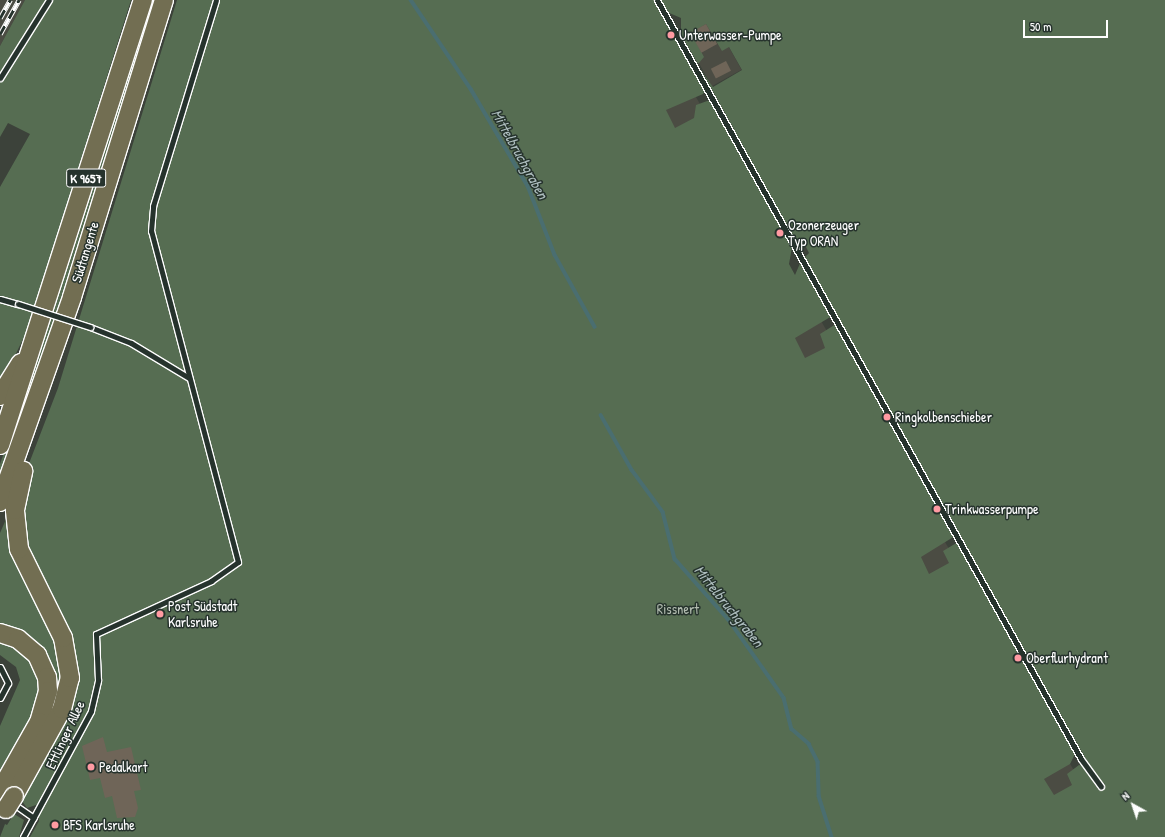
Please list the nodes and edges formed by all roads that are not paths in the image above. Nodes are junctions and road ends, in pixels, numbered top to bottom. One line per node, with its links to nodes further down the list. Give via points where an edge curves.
1 (49, 0): 6 (lane)
2 (143, 0): 8 (highway, Südtangente / K 9657)
3 (164, 0): 11 (highway, Südtangente / K 9657)
4 (216, 0): 9 (lane, via 153,206 151,231)
5 (656, 0): 17 (lane, via 1081,758)
6 (0, 78)
7 (0, 299): 9 (lane, bridge, via 90,327 131,343)
8 (35, 342): 10 (highway); 12 (highway, Südtangente / K 9657)
9 (189, 378): 19 (lane, Ettlinger Allee, via 238,562 211,580 96,634 98,680 91,711)
10 (0, 396)
11 (28, 430): 13 (highway, Südtangente / K 9657); 18 (highway, via 15,510 18,549 63,638 70,678 62,709)
12 (0, 445)
13 (0, 502)
14 (0, 633): 18 (highway, via 18,639 37,655 46,677 48,691 39,722)
15 (0, 667): 16 (lane, via 8,683)
16 (0, 698)
17 (1101, 787)
18 (7, 802): 19 (lane)
19 (34, 818): 20 (lane, Ettlinger Allee)
20 (23, 837)

